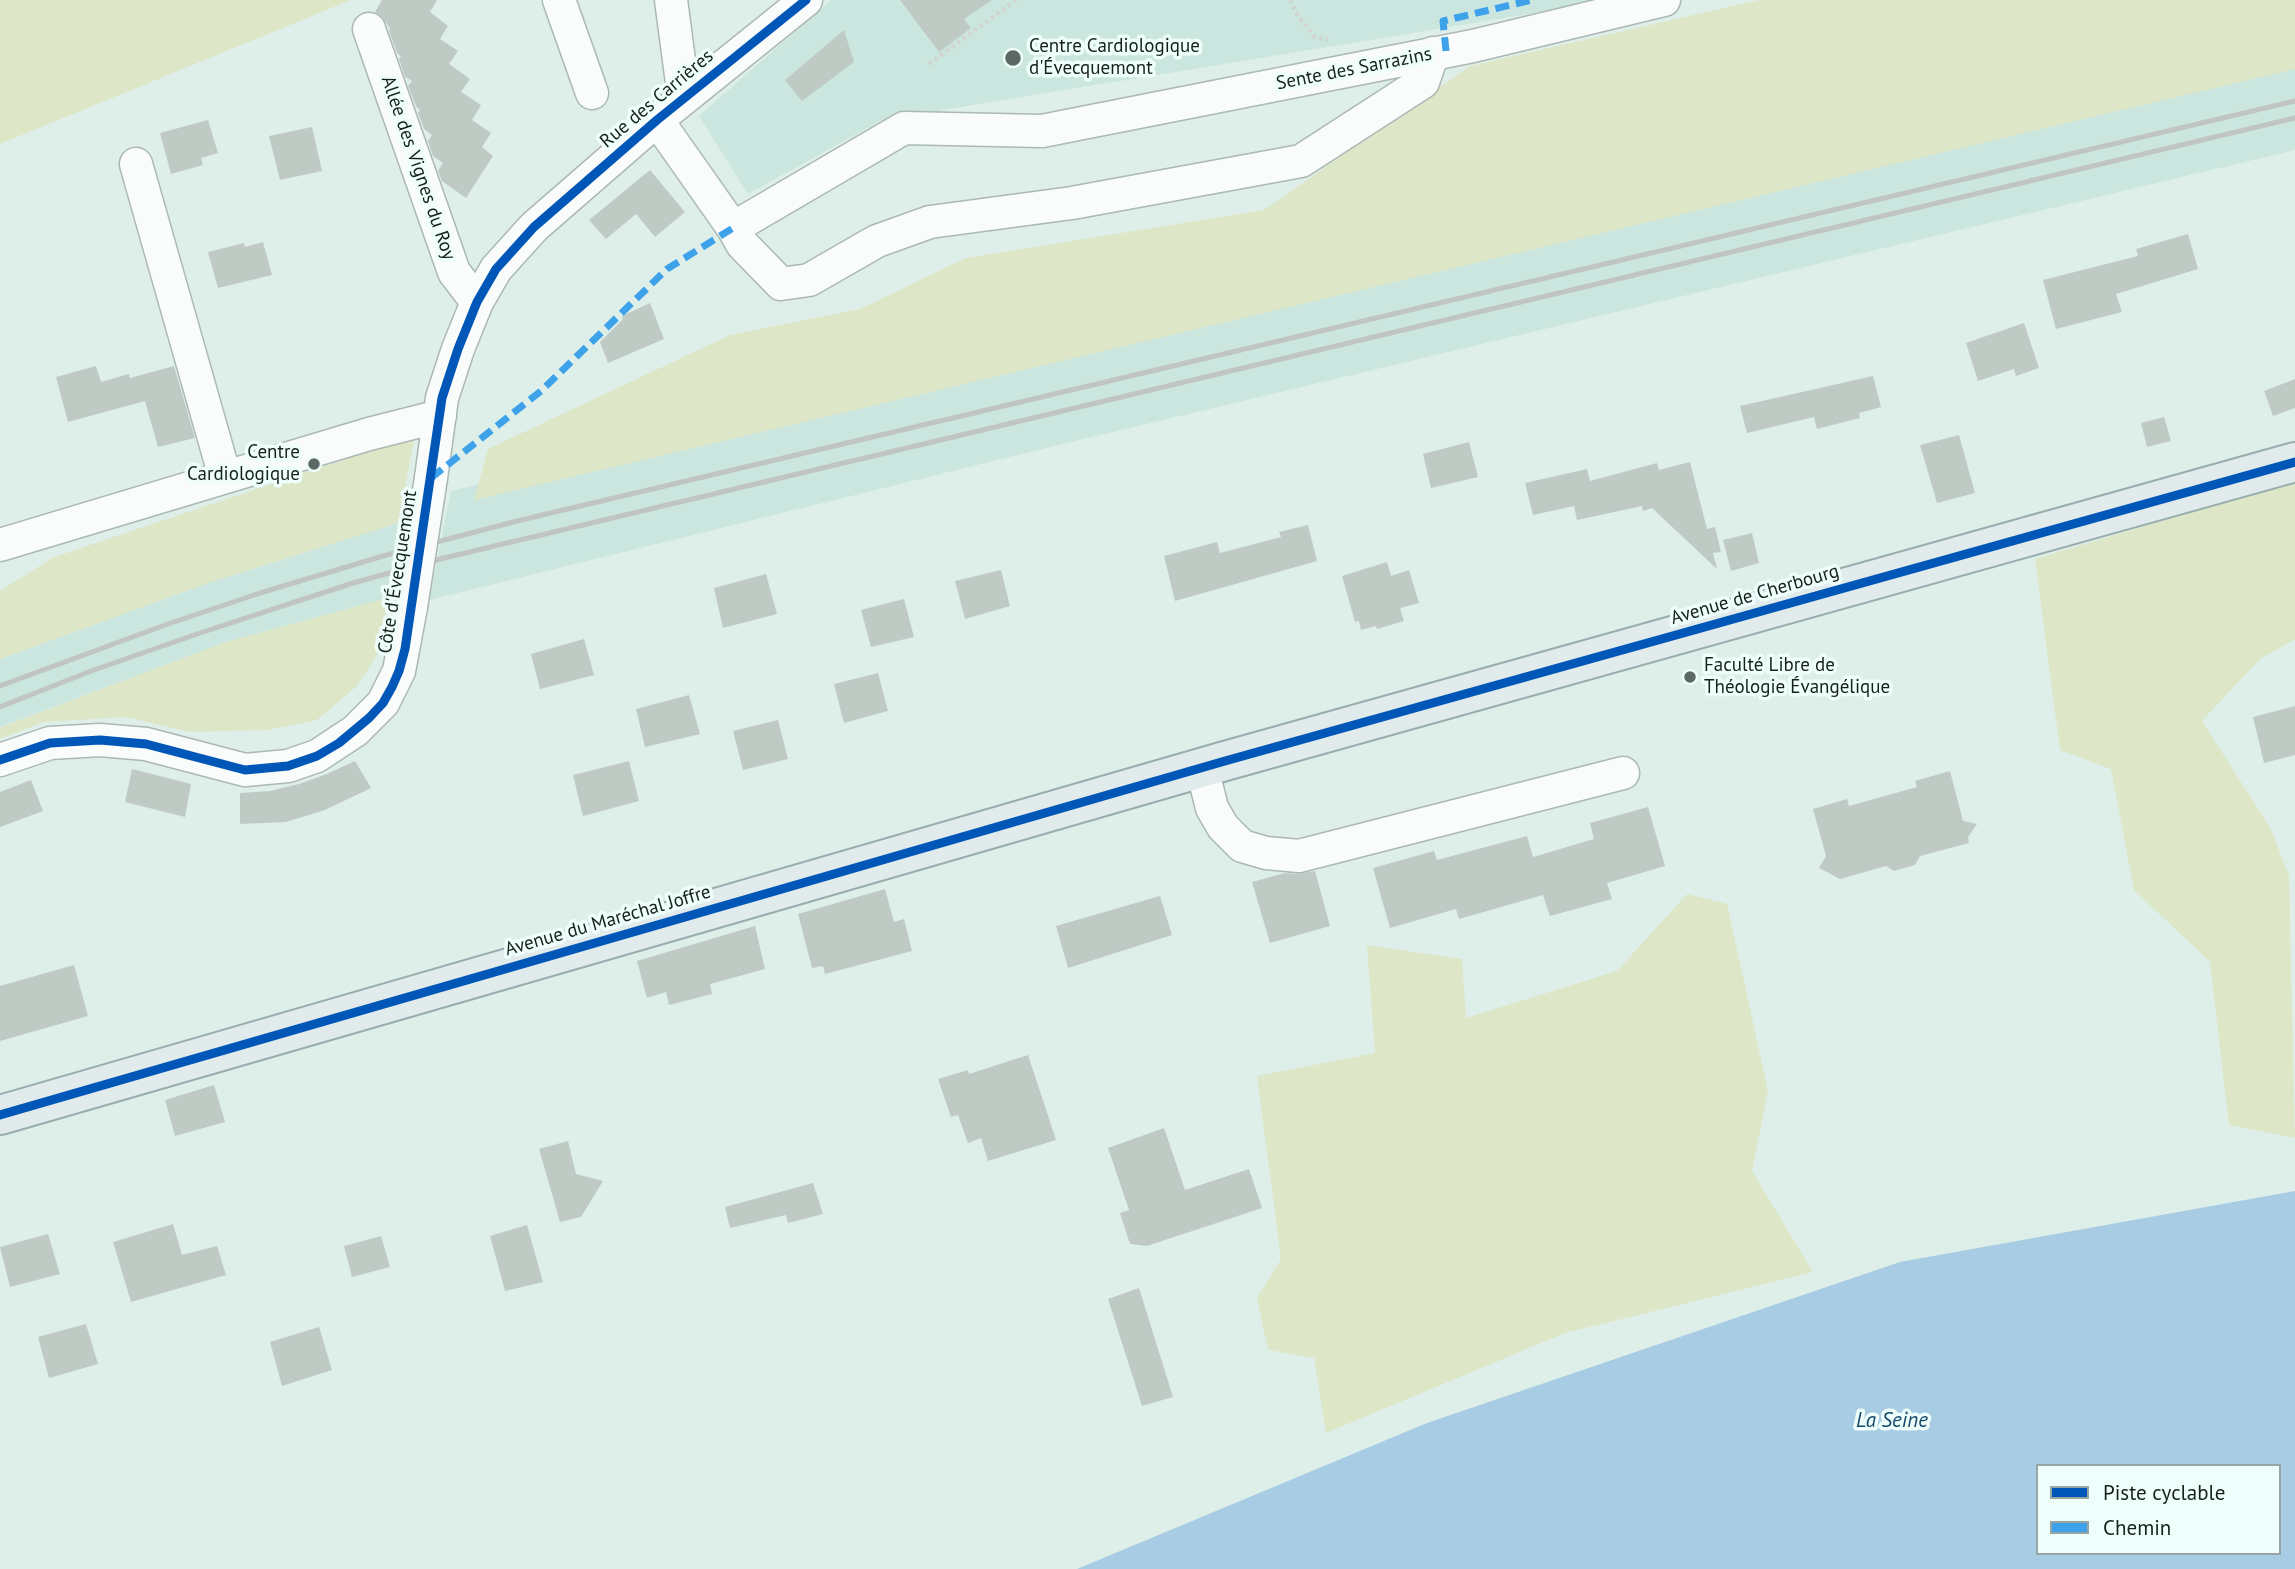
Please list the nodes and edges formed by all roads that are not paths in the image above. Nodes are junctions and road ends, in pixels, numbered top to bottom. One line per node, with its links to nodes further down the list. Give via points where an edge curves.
1 (559, 0): 7 (street)
2 (671, 0): 8 (street)
3 (806, 0): 8 (street, Rue des Carrières)
4 (1664, 0): 6 (street, Sente des Sarrazins)
5 (369, 29): 13 (street, Allée des Vignes du Roy, via 454,272)
6 (1433, 53): 12 (street, Sente des Sarrazins, via 1042,131 904,128); 12 (street, via 1423,82 1301,161 1072,203 930,222 877,241 809,280 781,284 742,244)
7 (592, 93)
8 (684, 98): 9 (street, Rue des Carrières)
9 (657, 120): 11 (street, Rue des Carrières); 12 (street)
10 (136, 164): 16 (street)
11 (534, 227): 13 (street, Côte d'Évecquemont, via 496,269)
12 (733, 228)
13 (477, 302): 14 (street, Côte d'Évecquemont, via 442,398)
14 (440, 416): 16 (street); 18 (street, Côte d'Évecquemont, bridge, via 399,671 383,703 355,731 317,756 288,766 246,770 146,744 100,740 50,743)
15 (2295, 462): 19 (main road, Avenue de Cherbourg)
16 (225, 477): 17 (street)
17 (0, 545)
18 (0, 760)
19 (1214, 765): 20 (street, via 1212,808 1223,827 1242,846 1299,856); 21 (main road, Avenue du Maréchal Joffre)
20 (1623, 773)
21 (0, 1115)

